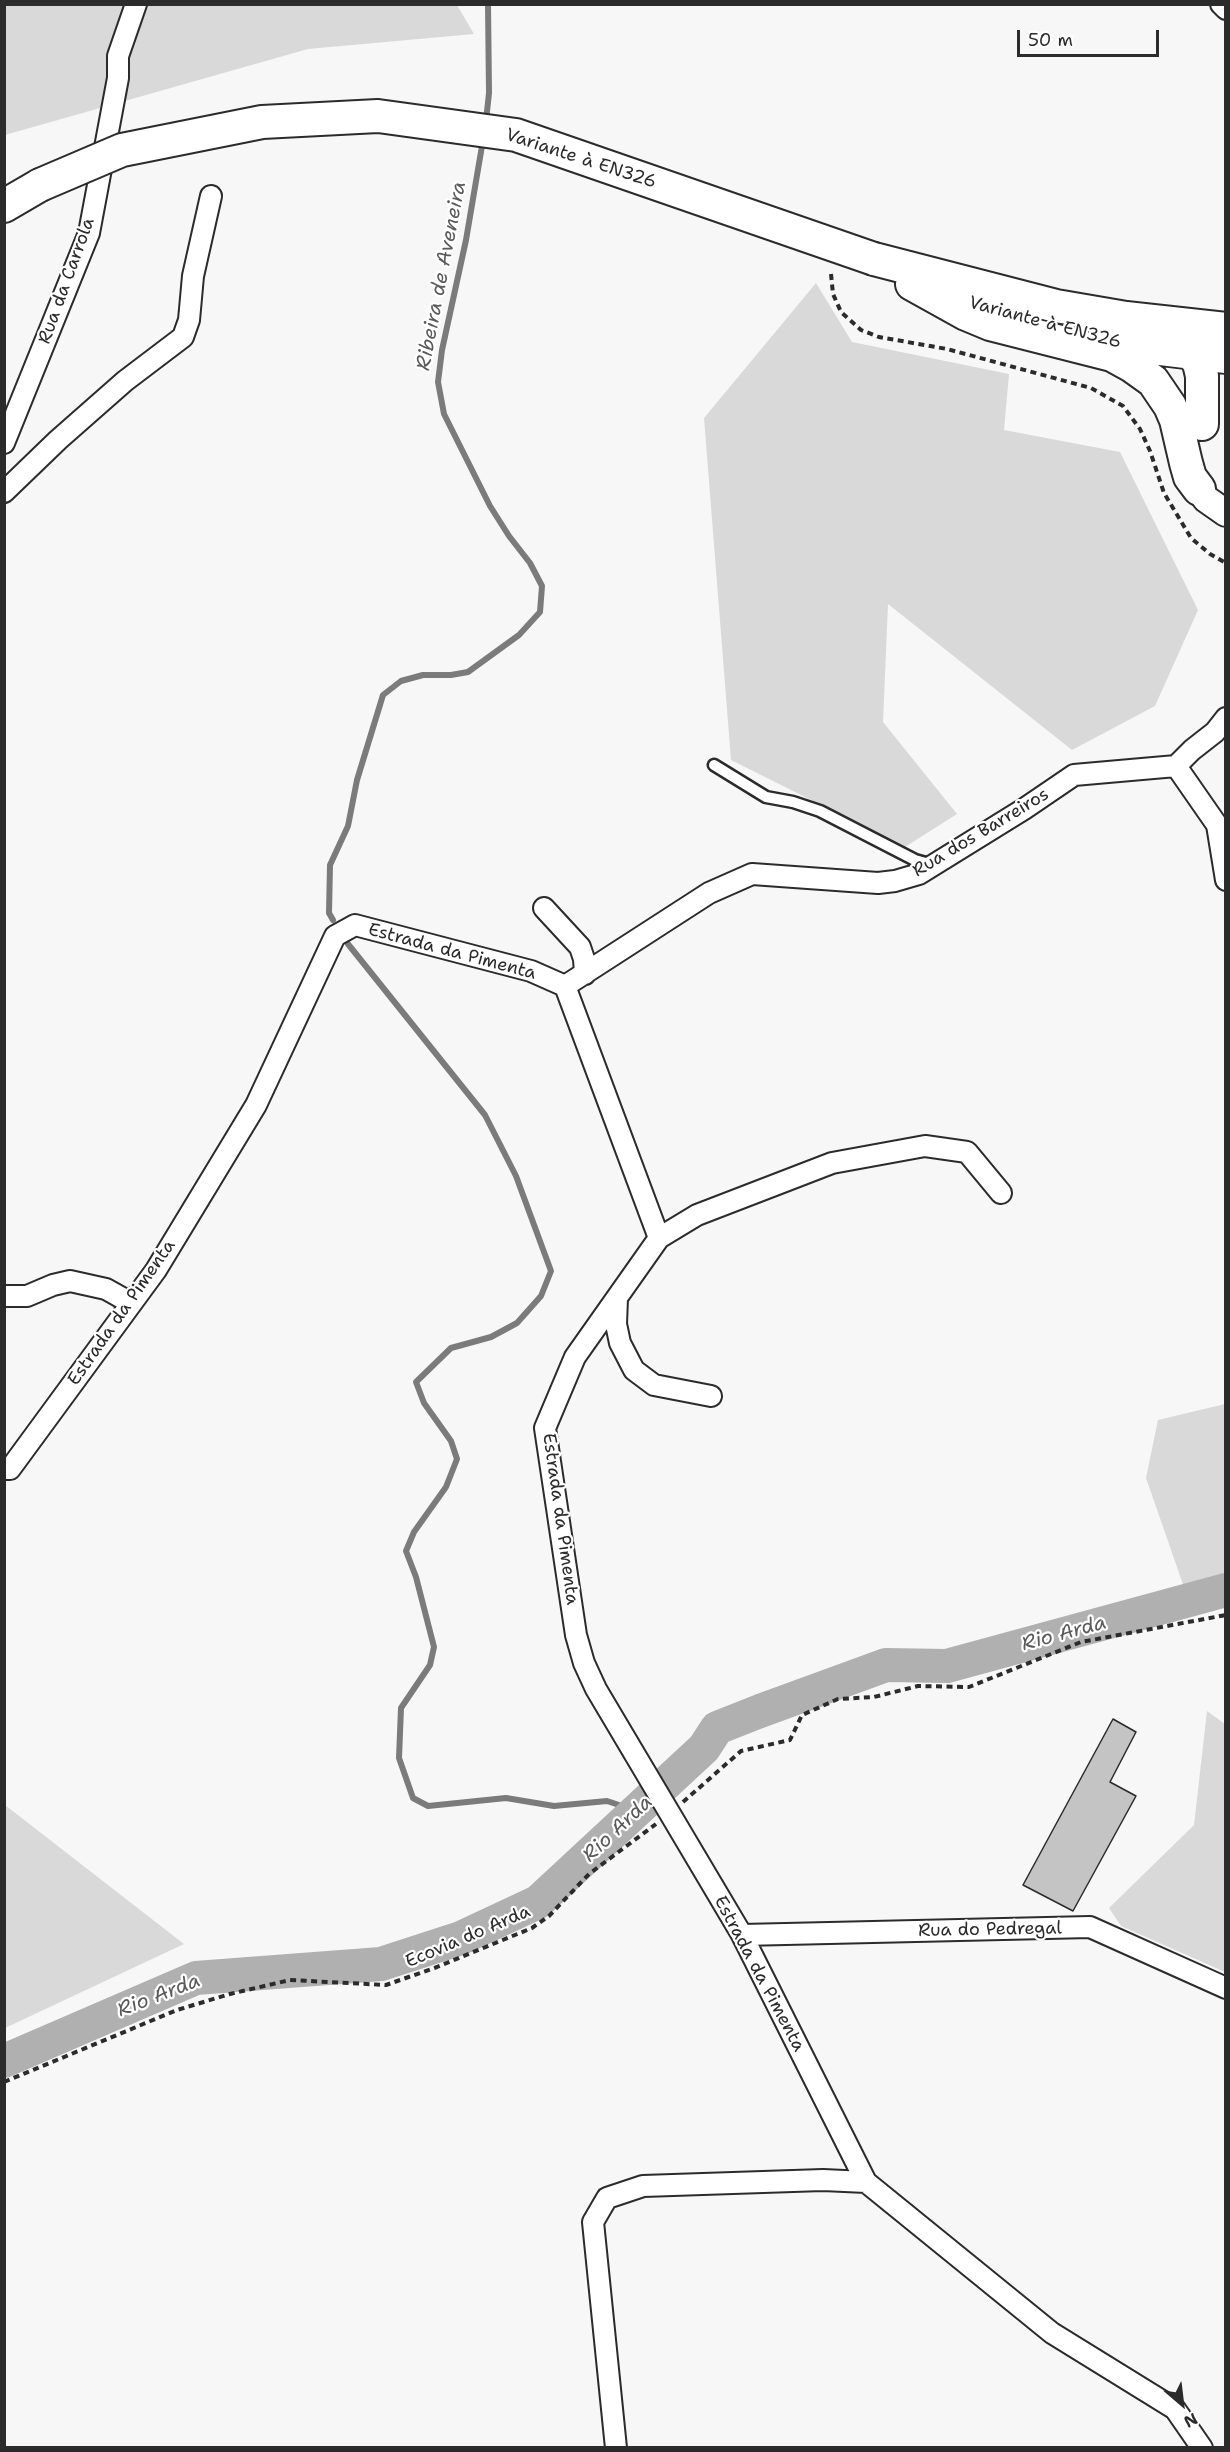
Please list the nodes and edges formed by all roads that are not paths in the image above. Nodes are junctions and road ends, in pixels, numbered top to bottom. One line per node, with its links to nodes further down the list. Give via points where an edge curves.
1 (136, 4): 15 (street, Rua da Carrola, via 118,56 118,78 89,233)
2 (1221, 4): 3 (street)
3 (1226, 9)
4 (211, 196): 17 (street, via 183,337 125,381)
5 (4, 206): 6 (main road, Variante à EN326, bridge, via 40,185 134,147 262,122 378,116 516,135)
6 (873, 259): 7 (main road, Variante à EN326); 8 (main road, Variante à EN326, via 1056,306)
7 (912, 284): 11 (main road, Variante à EN326, via 1098,341); 14 (main road, via 990,324 1112,356 1153,381 1170,405)
8 (1159, 322): 9 (main road, Variante à EN326); 11 (main road, via 1187,343)
9 (1226, 328)
10 (1226, 339): 11 (main road, via 1210,342)
11 (1194, 354): 12 (main road, Variante à EN326); 14 (main road, via 1185,363 1179,379)
12 (1226, 357)
13 (1226, 395): 14 (main road)
14 (1189, 422): 16 (main road, via 1186,463)
15 (4, 443)
16 (1199, 489): 18 (street)
17 (4, 492)
18 (1226, 513)
19 (1226, 718): 21 (street)
20 (714, 765): 22 (lane, via 766,797 820,811 915,860)
21 (1176, 766): 22 (street, Rua dos Barreiros, via 1074,775); 23 (street, via 1216,825)
22 (934, 865): 25 (street, Rua dos Barreiros, via 919,874 878,883 752,874 709,893)
23 (1226, 880)
24 (544, 908): 25 (street, via 580,947)
25 (585, 974): 26 (street, Rua dos Barreiros)
26 (565, 986): 28 (street); 31 (street, Estrada da Pimenta, via 531,971 355,925 335,936 256,1105 156,1270)
27 (1001, 1193): 28 (street, via 968,1152 925,1146 832,1163 697,1215)
28 (659, 1238): 30 (street, Estrada da Pimenta)
29 (4, 1296): 31 (street, via 27,1296 70,1281 106,1289)
30 (617, 1298): 32 (street, via 620,1343 634,1370 654,1385); 34 (street, Estrada da Pimenta, via 575,1357 545,1428 576,1635 596,1689)
31 (131, 1303): 33 (street, Estrada da Pimenta, via 10,1469)
32 (711, 1396)
33 (4, 1469)
34 (742, 1935): 35 (street, Rua do Pedregal, via 1090,1927); 36 (street, Estrada da Pimenta)
35 (1226, 1989)
36 (866, 2182): 37 (street, via 643,2187 607,2198 593,2222); 38 (street, Estrada da Pimenta, via 1052,2333 1175,2409)
37 (616, 2448)
38 (1202, 2448)

